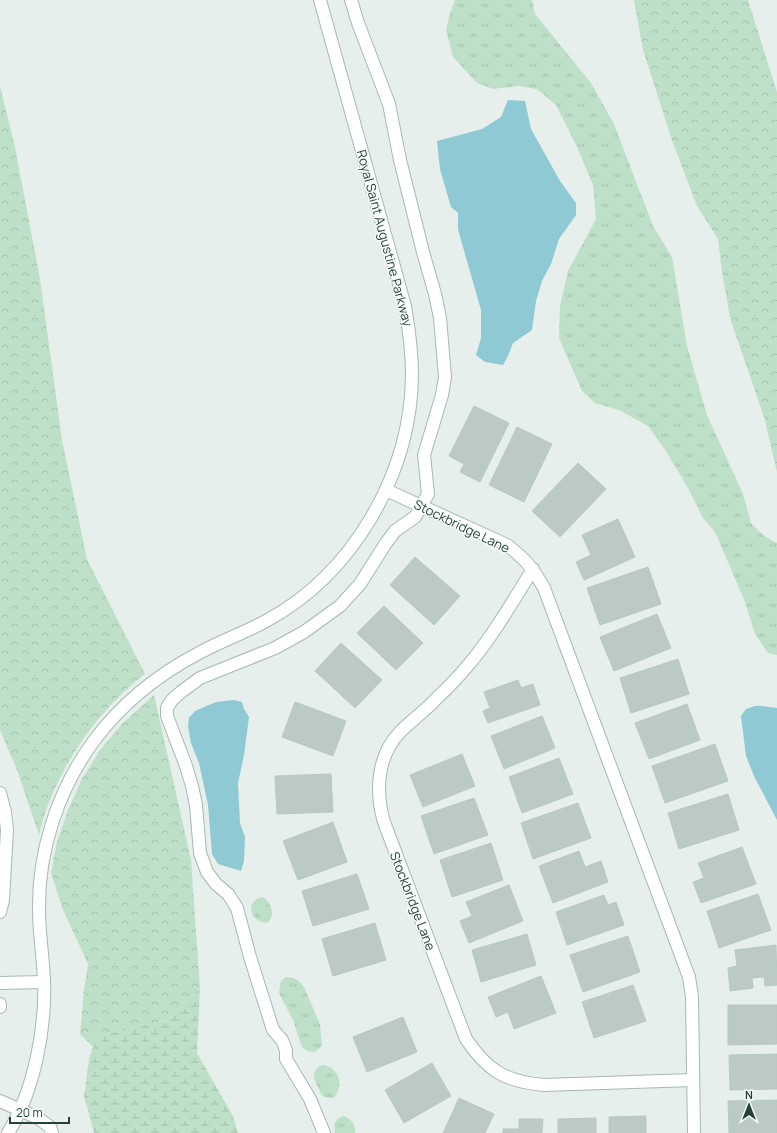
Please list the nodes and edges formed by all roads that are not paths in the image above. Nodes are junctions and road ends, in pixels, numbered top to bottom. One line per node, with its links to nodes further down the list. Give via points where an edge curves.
1 (320, 0): 3 (street, Royal Saint Augustine Parkway, via 405,306 411,342 409,413 402,448)
2 (351, 0): 4 (street, via 389,104 400,160 440,318 445,377 424,455 428,494)
3 (386, 490): 4 (street, Stockbridge Lane); 8 (street, Royal Saint Augustine Parkway, via 370,521 325,577 269,620 170,669 120,710 93,743 74,773 48,839 41,874 38,910)
4 (422, 506): 5 (street, Stockbridge Lane, via 507,545); 15 (street, via 415,517 395,531 360,584 340,606 304,632 275,648 200,678 181,692 167,708 167,716 192,786 200,854 207,872 228,894 237,908 273,1030 282,1040 286,1059 310,1099)
5 (533, 569): 10 (street, Stockbridge Lane, via 544,588 689,977 692,997); 10 (street, Stockbridge Lane, via 498,627 470,664 400,732 388,749 381,768 378,788 384,822 466,1039 477,1056 492,1070 510,1079 544,1085)
6 (0, 793): 7 (street, via 7,830)
7 (0, 912)
8 (44, 982): 9 (street); 12 (street, Royal Saint Augustine Parkway, via 43,1018 38,1053 26,1096)
9 (0, 983)
10 (693, 1080): 16 (street, Stockbridge Lane)
11 (0, 1101): 12 (street)
12 (19, 1110): 13 (street, Royal Saint Augustine Parkway); 14 (street, via 38,1118 50,1127)
13 (8, 1133)
14 (52, 1133)
15 (324, 1133)
16 (694, 1133)

